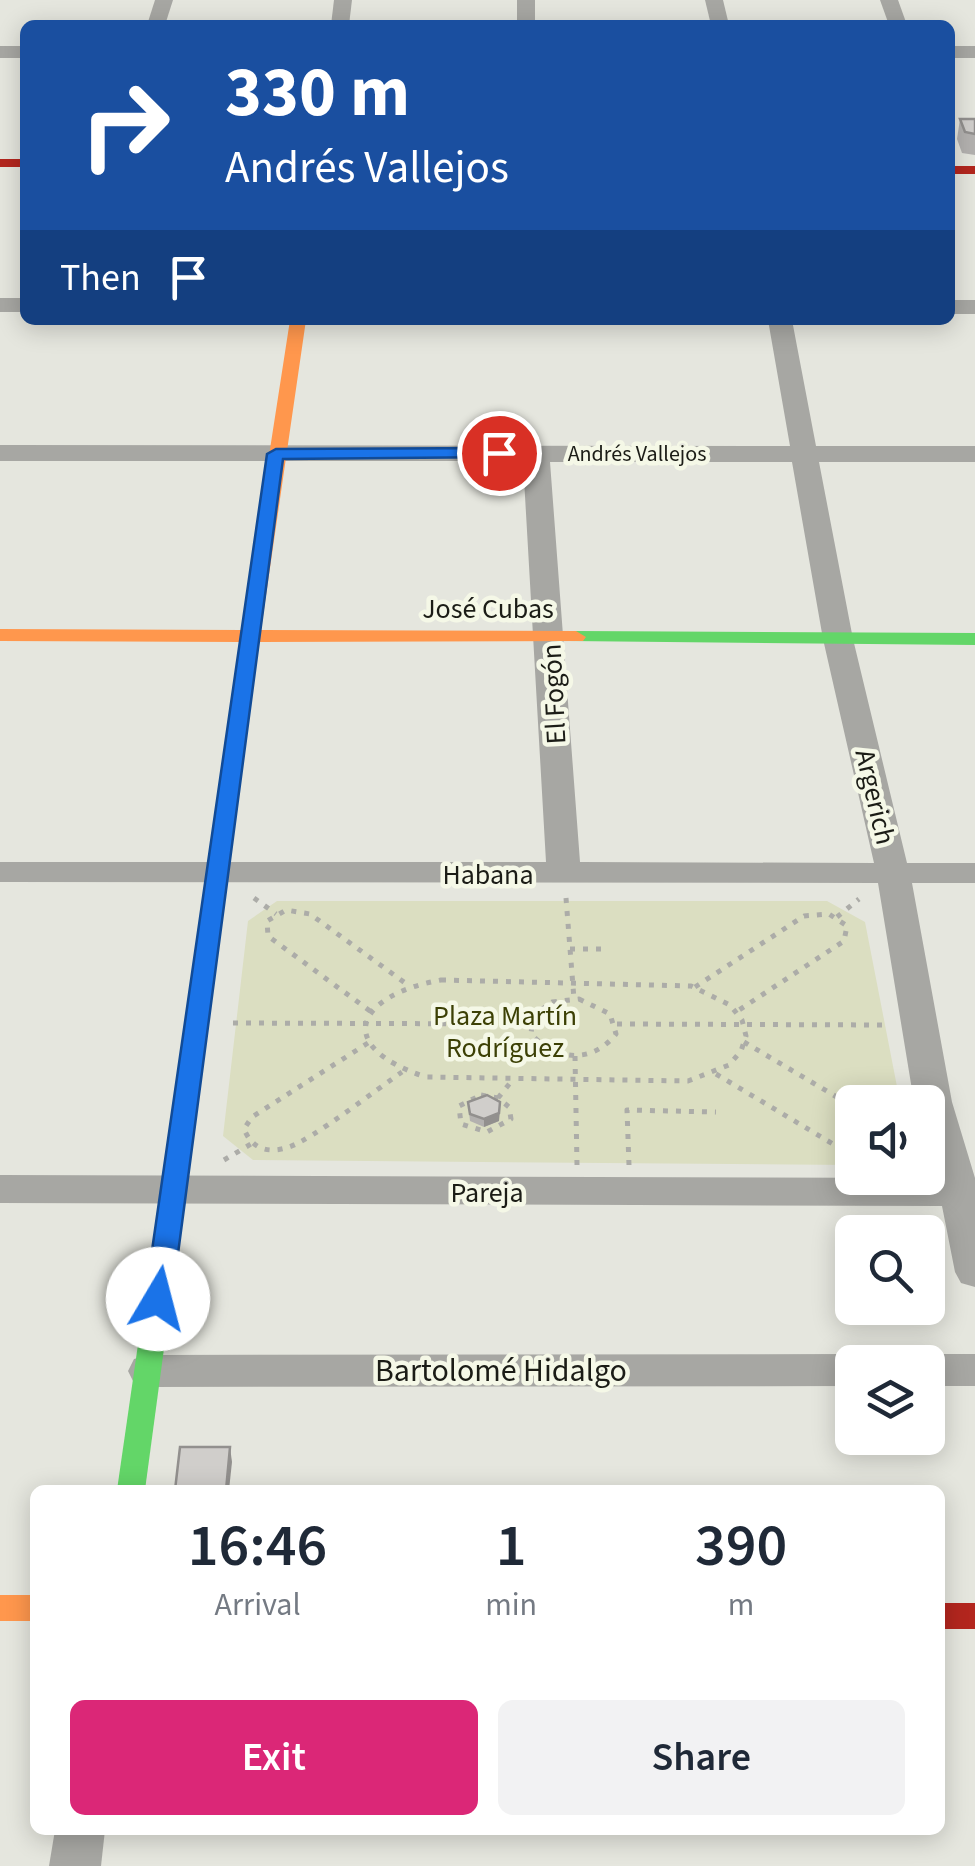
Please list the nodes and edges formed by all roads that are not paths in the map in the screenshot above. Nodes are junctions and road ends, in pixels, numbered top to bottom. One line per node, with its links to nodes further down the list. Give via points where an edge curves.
1 (297, 325): 5 (street)
2 (781, 325): 6 (street, Argerich)
3 (0, 453): 5 (street, Andrés Vallejos)
4 (536, 453): 5 (street, Andrés Vallejos); 6 (street, Andrés Vallejos); 10 (street, El Fogón)
5 (276, 454): 9 (street)
6 (806, 454): 7 (street, Andrés Vallejos); 11 (street, Argerich)
7 (975, 454)
8 (0, 635): 9 (street, José Cubas)
9 (253, 638): 10 (street, José Cubas); 14 (street)
10 (550, 639): 11 (street, José Cubas); 17 (street, El Fogón)
11 (838, 639): 12 (street, José Cubas); 15 (street, Argerich)
12 (975, 639)
13 (0, 872): 14 (street, Habana)
14 (218, 873): 17 (street, Habana); 19 (street)
15 (892, 873): 16 (street, Habana); 17 (street, Habana); 20 (street, Argerich, via 933,1102)
16 (975, 873)
17 (564, 875)
18 (0, 1189): 19 (street, Pareja)
19 (174, 1191): 20 (street, Pareja); 25 (street)
20 (967, 1193): 21 (street, Argerich)
21 (975, 1272)
22 (835, 1370): 25 (street, Bartolomé Hidalgo)
23 (945, 1370): 24 (street)
24 (975, 1370)
25 (148, 1371): 26 (street)
26 (132, 1485)
27 (0, 1608): 28 (street)
28 (30, 1608)
29 (945, 1616): 30 (street)
30 (975, 1616)
31 (79, 1835): 32 (street)
32 (74, 1866)

